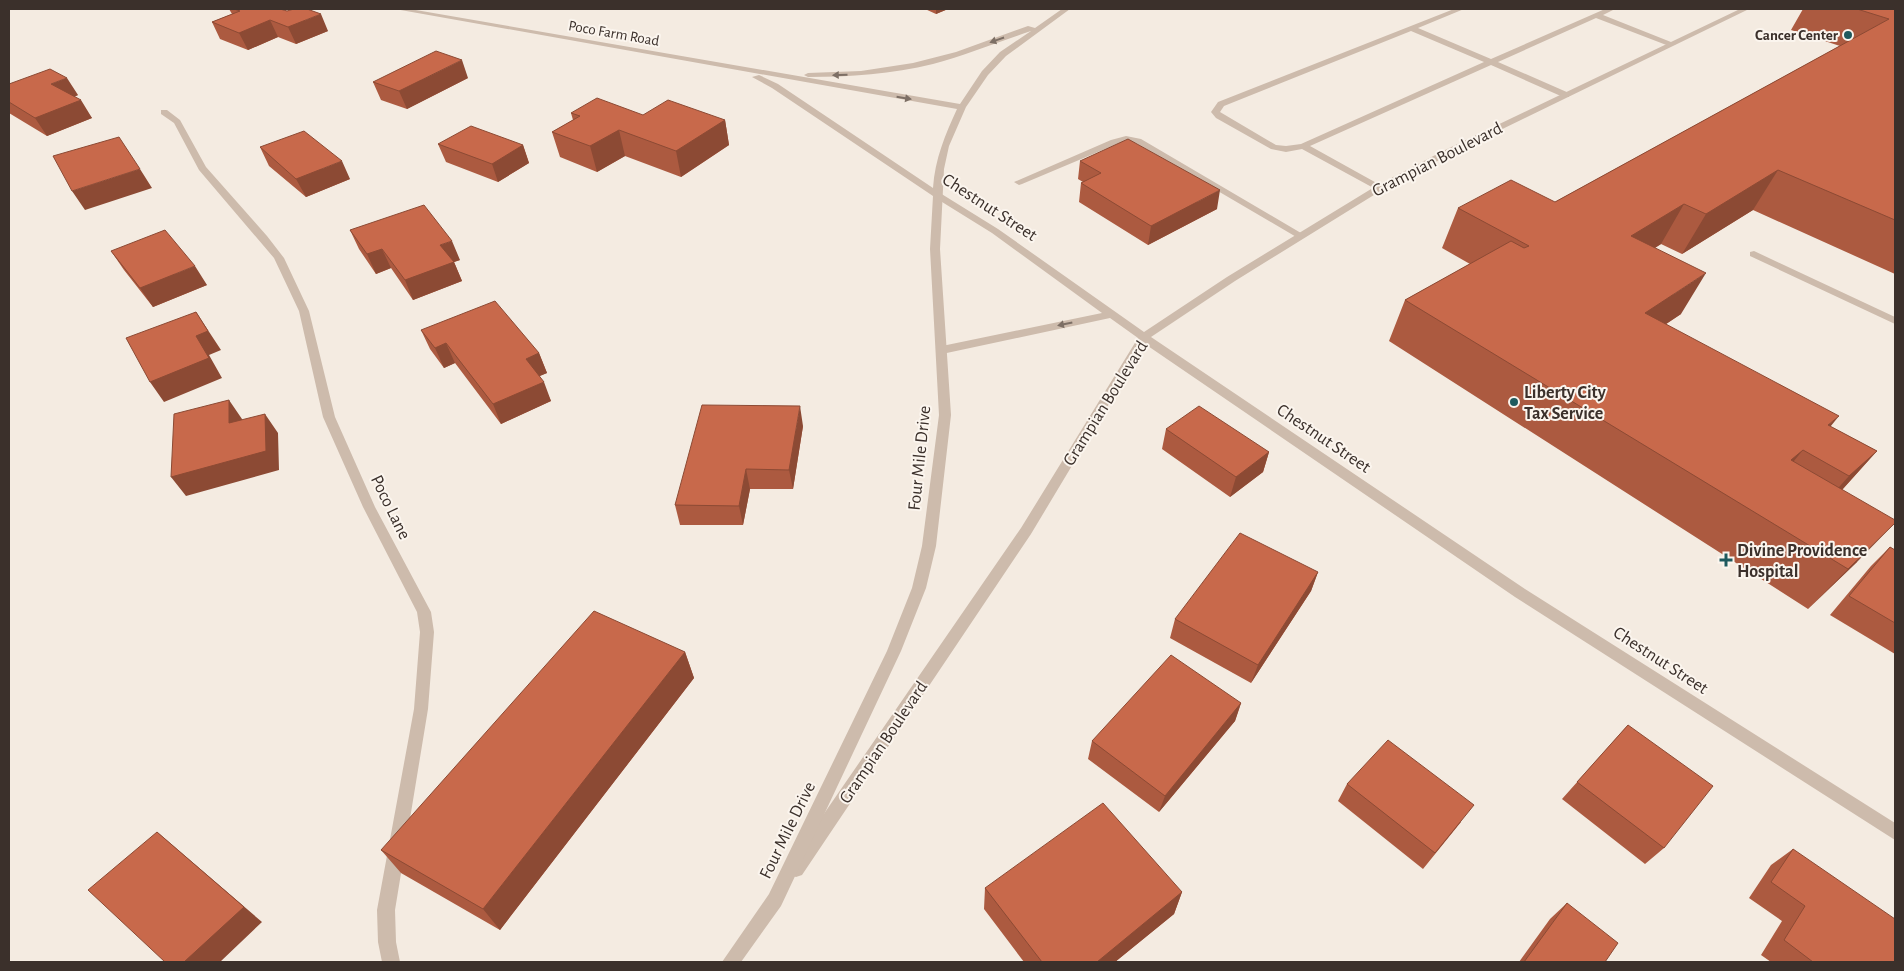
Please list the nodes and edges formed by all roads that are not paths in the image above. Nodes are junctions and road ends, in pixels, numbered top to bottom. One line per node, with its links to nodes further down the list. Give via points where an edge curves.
1 (399, 9): 11 (street, Poco Farm Road)
2 (1066, 9): 7 (street, Four Mile Drive)
3 (1460, 9): 8 (street)
4 (1611, 9): 6 (street)
5 (1745, 9): 9 (street, Grampian Boulevard)
6 (1596, 15): 9 (street); 10 (street)
7 (1044, 24): 11 (street, one-way to 11, via 948,58 879,72 808,75); 13 (street, Four Mile Drive, via 1003,54 985,73)
8 (1411, 28): 10 (street); 15 (street, via 1220,104 1215,112 1274,148)
9 (1672, 44): 12 (street, Grampian Boulevard)
10 (1492, 62): 12 (street); 15 (street)
11 (736, 68): 13 (street, one-way to 13); 18 (street, Chestnut Street, via 775,86)
12 (1566, 95): 17 (street, Grampian Boulevard)
13 (962, 107): 18 (street, Four Mile Drive, via 945,146)
14 (164, 112): 27 (street, Poco Lane, via 177,122 202,168 279,258 304,311 329,417 369,507 424,612 427,632 422,709 386,910)
15 (1302, 146): 17 (street)
16 (1019, 182): 19 (street, via 1114,142 1138,141)
17 (1379, 188): 19 (street, Grampian Boulevard)
18 (937, 195): 21 (street, Chestnut Street, via 995,231); 24 (street, Four Mile Drive, via 935,249)
19 (1301, 236): 23 (street, Grampian Boulevard)
20 (1754, 254): 22 (street)
21 (1113, 314): 23 (street, Chestnut Street); 24 (street, one-way to 24)
22 (1895, 321)
23 (1144, 337): 25 (street, Chestnut Street, via 1520,593); 26 (street, Grampian Boulevard, via 1026,531)
24 (942, 350): 26 (street, Four Mile Drive, via 945,415 929,546 919,588 894,652)
25 (1895, 832)
26 (774, 900): 28 (street, Grampian Boulevard)
27 (391, 962)
28 (731, 962)

